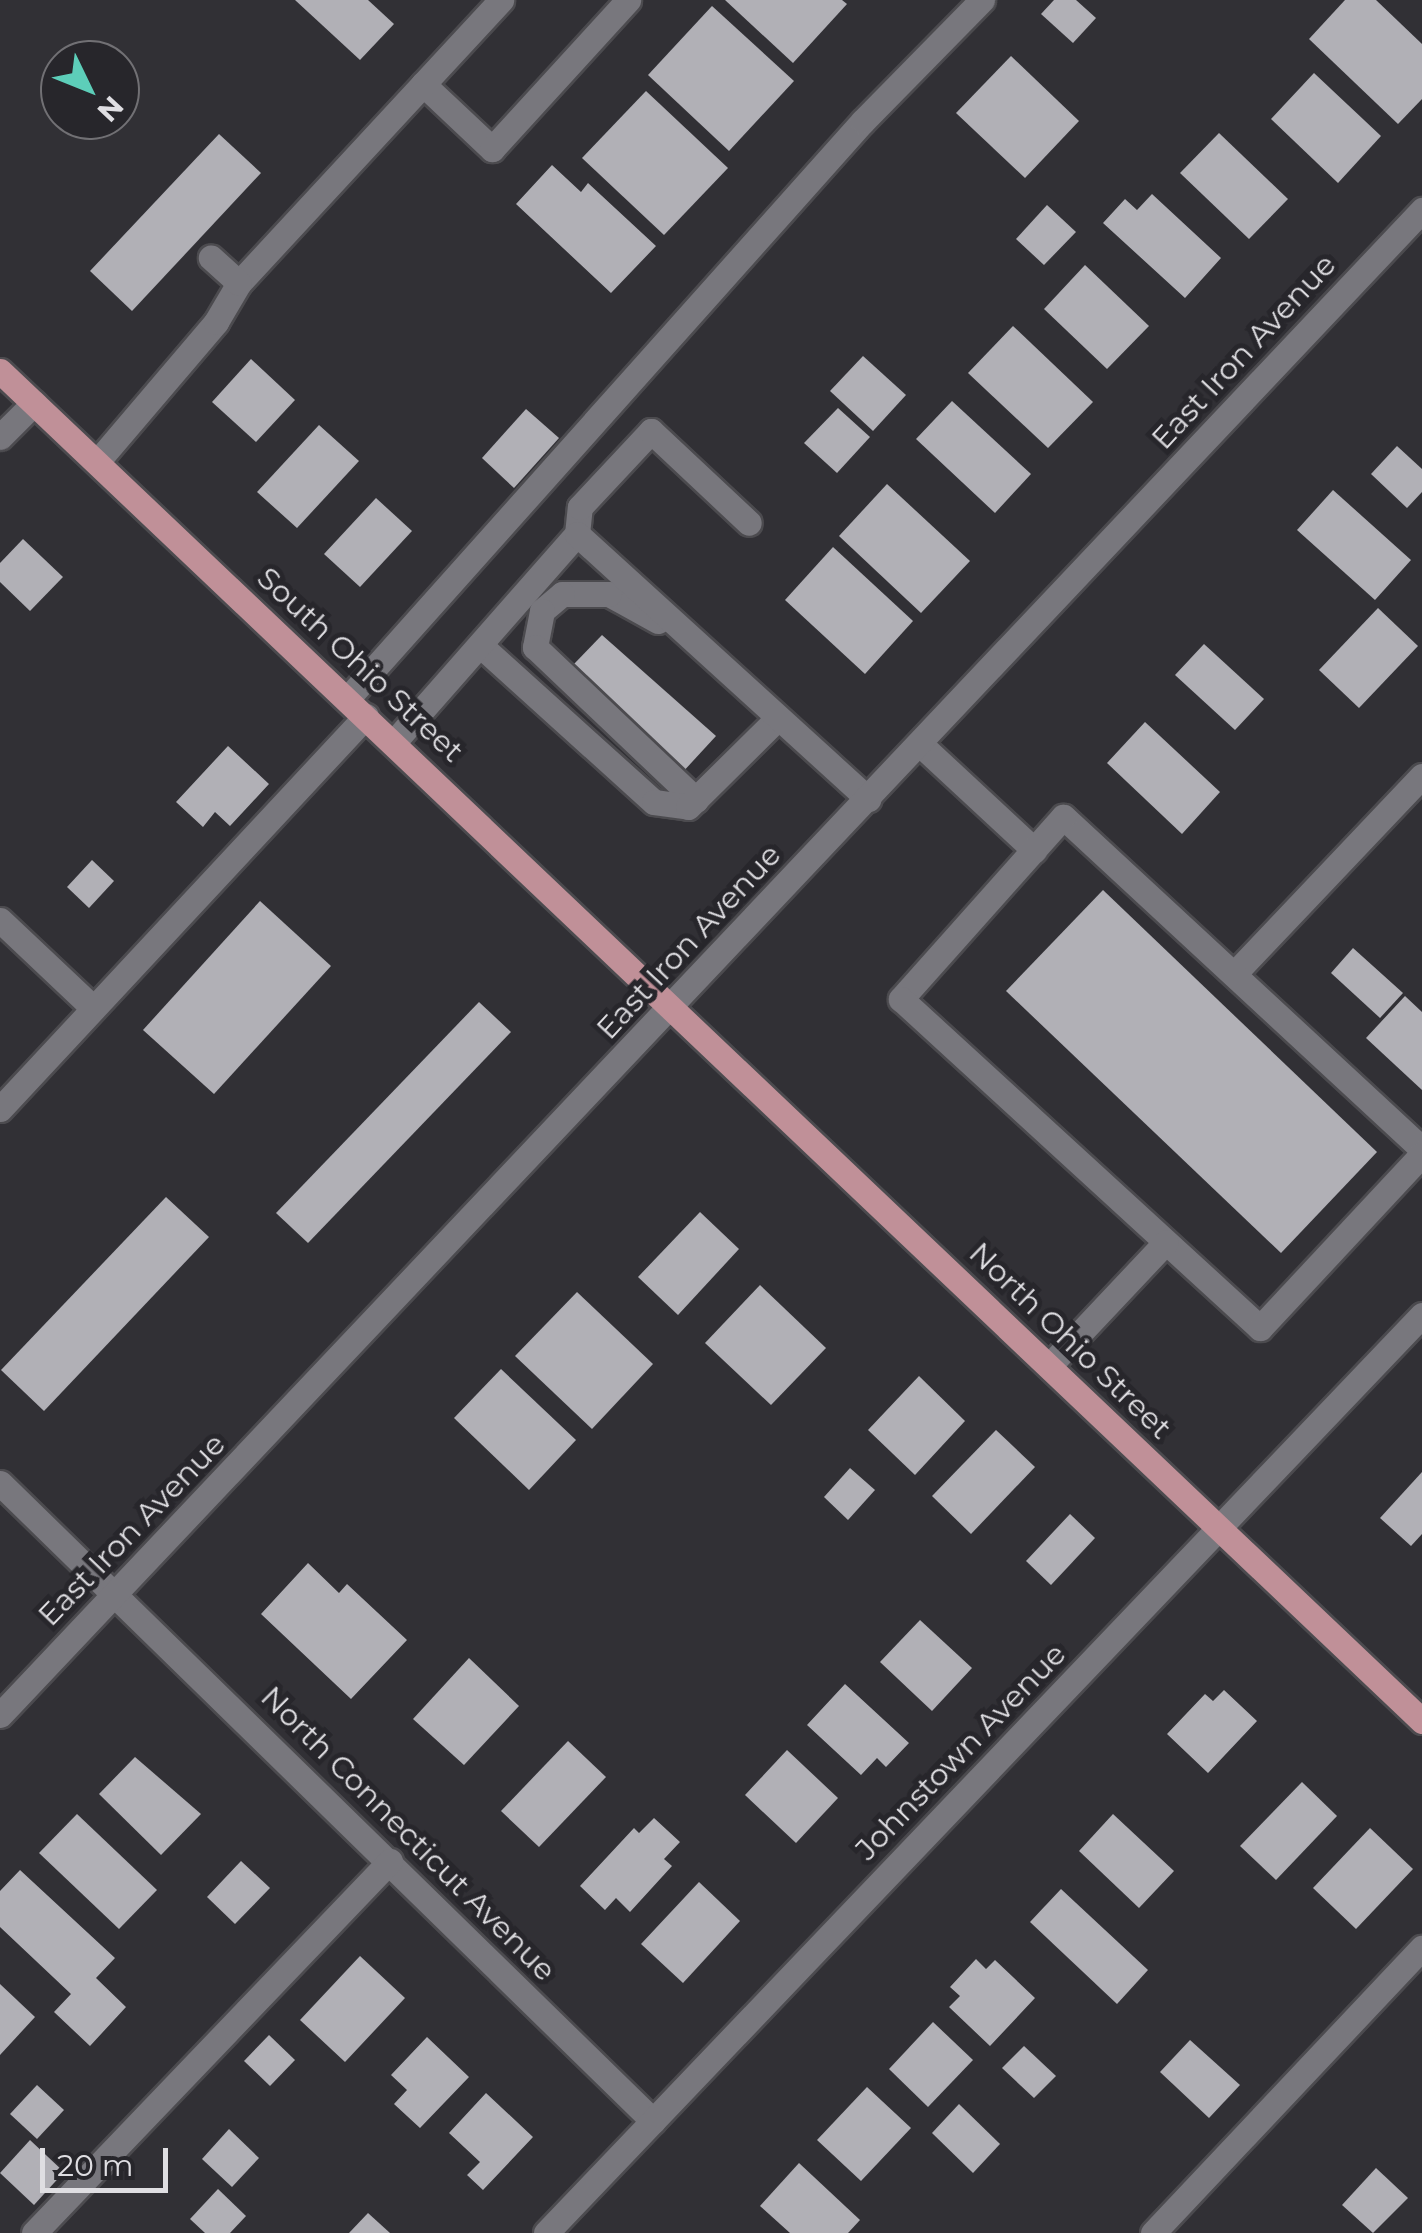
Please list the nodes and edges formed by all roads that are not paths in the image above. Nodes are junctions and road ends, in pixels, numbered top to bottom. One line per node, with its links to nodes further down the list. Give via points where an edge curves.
1 (501, 0): 4 (street)
2 (628, 0): 4 (street, via 492,148)
3 (982, 0): 16 (street, via 863,121)
4 (423, 84): 7 (street)
5 (1422, 210): 19 (street, East Iron Avenue)
6 (211, 258): 7 (street)
7 (239, 283): 11 (street, via 216,322)
8 (0, 371): 9 (main road, South Ohio Street)
9 (34, 403): 10 (street); 11 (main road, South Ohio Street)
10 (0, 436)
11 (97, 462): 16 (main road, South Ohio Street)
12 (749, 523): 13 (street, via 651,431 580,507)
13 (577, 534): 14 (street); 15 (street)
14 (682, 629): 17 (street); 22 (street, via 585,591 562,594 534,628 535,647)
15 (480, 644): 18 (street); 22 (street, via 654,802 688,807)
16 (357, 707): 18 (main road, South Ohio Street); 27 (street)
17 (778, 718): 21 (street); 22 (street)
18 (394, 742): 26 (main road, South Ohio Street)
19 (920, 744): 21 (street, East Iron Avenue); 23 (street)
20 (1422, 776): 25 (street)
21 (868, 799): 26 (street, East Iron Avenue)
22 (696, 800)
23 (1034, 850): 25 (street, via 1064,817); 30 (street, via 901,999)
24 (0, 920): 27 (street)
25 (1234, 974): 29 (street)
26 (674, 1006): 32 (main road, North Ohio Street); 35 (street, East Iron Avenue)
27 (94, 1008): 28 (street)
28 (0, 1109)
29 (1422, 1152): 30 (street, via 1260,1328)
30 (1166, 1242): 32 (street)
31 (1422, 1315): 34 (street, Johnstown Avenue)
32 (1048, 1366): 34 (main road, North Ohio Street)
33 (0, 1483): 35 (street, North Connecticut Avenue)
34 (1220, 1530): 37 (main road, North Ohio Street); 40 (street, Johnstown Avenue)
35 (116, 1594): 36 (street, East Iron Avenue); 38 (street, North Connecticut Avenue)
36 (0, 1716)
37 (1422, 1721)
38 (390, 1862): 40 (street, North Connecticut Avenue); 41 (street)
39 (1422, 1948): 43 (street)
40 (653, 2121): 42 (street, Johnstown Avenue)
41 (34, 2233)
42 (546, 2233)
43 (1154, 2233)

